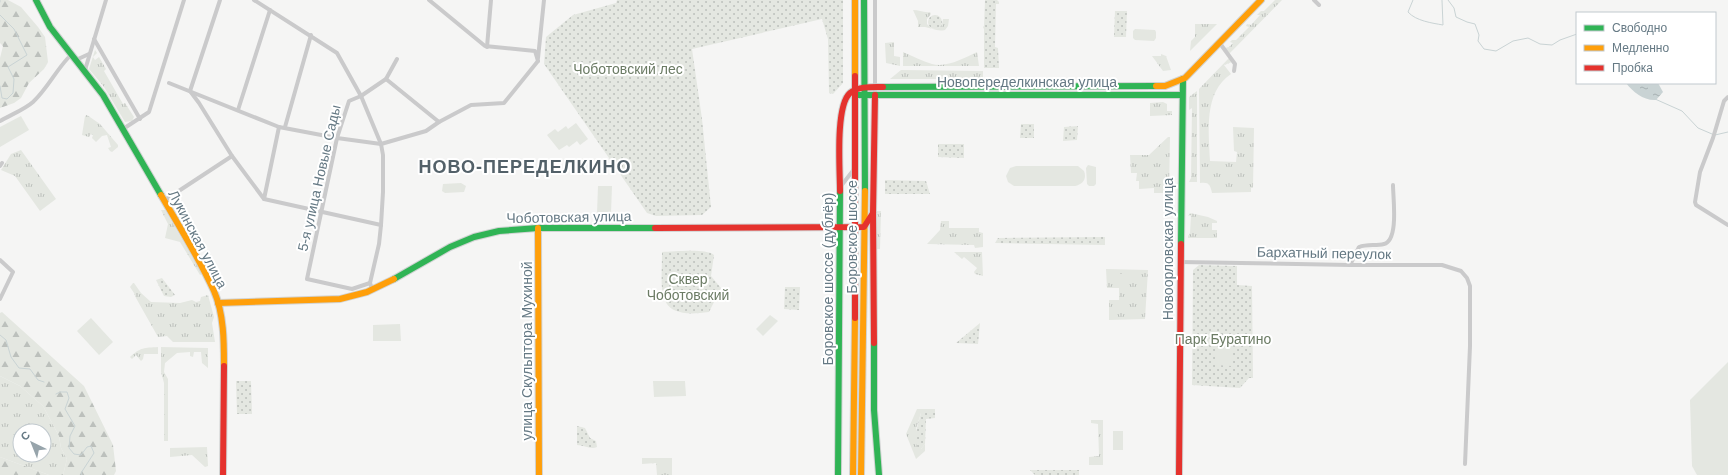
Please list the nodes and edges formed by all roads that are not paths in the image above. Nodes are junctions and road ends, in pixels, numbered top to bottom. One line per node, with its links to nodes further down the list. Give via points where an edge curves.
1 (36, 0): 23 (main road, Лукинская улица, via 43,16)
2 (106, 0): 17 (street)
3 (184, 0): 40 (street, via 149,112)
4 (220, 0): 32 (street)
5 (254, 0): 15 (street)
6 (428, 0): 19 (street)
7 (491, 0): 19 (street)
8 (544, 0): 24 (street)
9 (855, 0): 33 (main road, Боровское шоссе)
10 (875, 0): 30 (street)
11 (1261, 0): 18 (main road, Новопеределкинская улица)
12 (1314, 0): 14 (street)
13 (865, 2): 31 (main road, Боровское шоссе)
14 (1319, 5)
15 (270, 10): 16 (street); 39 (street)
16 (311, 35): 37 (street, via 337,53); 44 (street)
17 (94, 39): 20 (street); 40 (street)
18 (1219, 42): 26 (street, via 1235,64); 27 (main road, Новопеределкинская улица)
19 (487, 46): 24 (street, via 535,51)
20 (89, 54): 23 (street); 25 (street)
21 (68, 58): 41 (street, via 32,103)
22 (397, 59): 28 (street, 5-я улица Новые Сады)
23 (76, 60): 25 (main road, Лукинская улица)
24 (538, 61): 42 (street, via 504,103 471,105)
25 (85, 70): 45 (main road, Лукинская улица)
26 (1234, 71)
27 (1183, 78): 30 (main road, Новопеределкинская улица, via 1158,87); 36 (main road)
28 (386, 79): 37 (street, 5-я улица Новые Сады); 42 (street)
29 (168, 83): 32 (street)
30 (875, 87): 31 (main road, Новопеределкинская улица); 35 (street)
31 (865, 88): 33 (main road, Новопеределкинская улица); 34 (main road, Боровское шоссе)
32 (190, 91): 39 (street); 48 (street)
33 (856, 92): 34 (main road, Новопеределкинская улица); 50 (main road, Боровское шоссе); 53 (main road, Боровское шоссе (дублёр), via 847,96 841,112)
34 (865, 95): 35 (main road, Новопеределкинская улица); 49 (main road, Боровское шоссе)
35 (875, 95): 36 (main road, Новопеределкинская улица); 52 (main road)
36 (1182, 95): 65 (main road, Новоорловская улица)
37 (361, 96): 46 (street, 5-я улица Новые Сады, via 349,101); 47 (street)
38 (1728, 97): 58 (street, via 1724,101 1700,172 1695,202)
39 (238, 110): 43 (street)
40 (140, 119): 45 (street)
41 (0, 121)
42 (439, 122): 47 (street, via 426,131)
43 (279, 127): 44 (street); 55 (street)
44 (285, 127): 46 (street)
45 (123, 129): 54 (main road, Лукинская улица)
46 (337, 138): 47 (street); 56 (street, 5-я улица Новые Сады)
47 (381, 144): 59 (street)
48 (232, 156): 54 (street); 55 (street)
49 (864, 158): 52 (main road); 62 (main road, Боровское шоссе)
50 (856, 166): 53 (street, via 844,180); 61 (main road, Боровское шоссе)
51 (1393, 185): 66 (street, via 1392,238 1383,244 1359,247)
52 (873, 187): 57 (main road)
53 (840, 191): 60 (main road, Боровское шоссе (дублёр))
54 (165, 200): 69 (main road, Лукинская улица, via 208,279)
55 (264, 200): 56 (street)
56 (321, 211): 59 (street); 67 (street, 5-я улица Новые Сады, via 307,279 352,289)
57 (873, 213): 62 (main road); 76 (main road, via 874,410)
58 (1728, 224)
59 (381, 225): 67 (street)
60 (840, 227): 61 (main road, Чоботовская улица); 63 (main road, Чоботовская улица); 73 (main road, Боровское шоссе (дублёр))
61 (855, 227): 62 (main road, Чоботовская улица); 74 (main road, Боровское шоссе)
62 (864, 227): 75 (main road, Боровское шоссе)
63 (538, 228): 67 (main road, Чоботовская улица, via 500,231 462,241 401,276); 72 (main road, улица Скульптора Мухиной)
64 (0, 260): 68 (street, via 13,272)
65 (1180, 262): 66 (street, Бархатный переулок); 77 (main road, Новоорловская улица)
66 (1350, 265): 70 (street, Бархатный переулок, via 1442,265 1464,274 1470,286)
67 (371, 286): 69 (main road, Чоботовская улица, via 355,297 340,300)
68 (0, 299)
69 (218, 303): 71 (main road, Лукинская улица, via 224,342)
70 (1465, 464)
71 (223, 475)
72 (539, 475)
73 (838, 475)
74 (853, 475)
75 (861, 475)
76 (879, 475)
77 (1179, 475)

